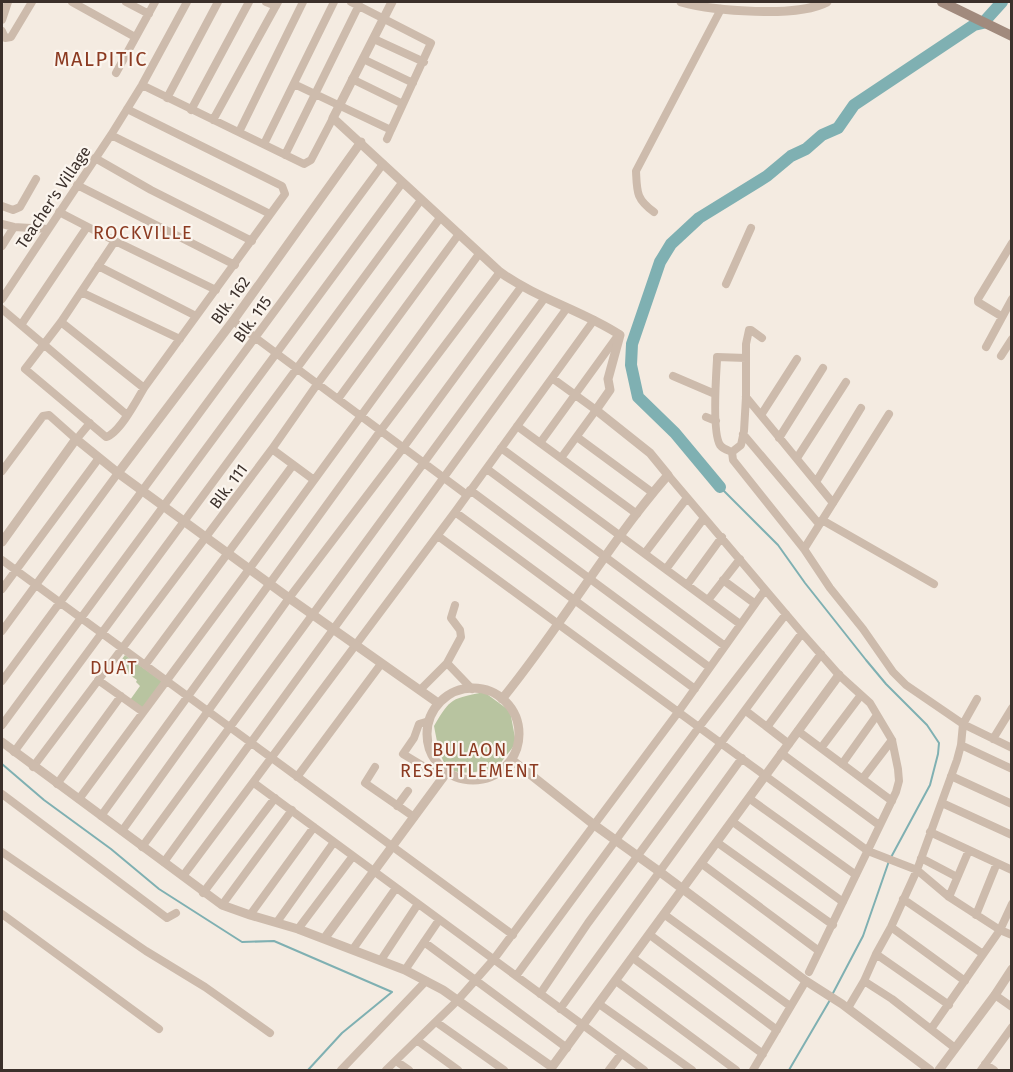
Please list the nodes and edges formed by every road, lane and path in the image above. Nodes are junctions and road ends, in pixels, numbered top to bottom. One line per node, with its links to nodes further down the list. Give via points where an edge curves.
1 (8, 2): 22 (street)
2 (32, 2): 23 (street, via 9,39)
3 (72, 2): 26 (street)
4 (126, 2): 20 (street)
5 (155, 2): 20 (street)
6 (187, 2): 34 (street, Teacher's Village)
7 (218, 2): 36 (street)
8 (249, 2): 40 (street)
9 (266, 2): 18 (street)
10 (303, 2): 44 (street)
11 (334, 2): 33 (street)
12 (392, 2): 21 (street)
13 (681, 2): 19 (street)
14 (827, 2): 19 (street, via 790,10)
15 (944, 2): 25 (main road)
16 (952, 2): 24 (main road)
17 (355, 3): 21 (street); 35 (street)
18 (277, 4): 42 (street)
19 (721, 9): 58 (street, via 636,171 641,203)
20 (149, 14): 26 (street)
21 (385, 18): 27 (street); 29 (street, via 429,40 431,46)
22 (2, 20)
23 (2, 31)
24 (1011, 32)
25 (1011, 36)
26 (135, 37): 30 (street)
27 (374, 39): 28 (street); 29 (street)
28 (363, 59): 31 (street); 32 (street)
29 (424, 62): 32 (street)
30 (116, 73)
31 (352, 80): 37 (street); 38 (street)
32 (413, 83): 38 (street)
33 (294, 84): 35 (street); 48 (street)
34 (142, 85): 36 (street); 39 (street, Teacher's Village)
35 (316, 93): 37 (street); 49 (street)
36 (166, 98): 40 (street)
37 (340, 104): 41 (street); 43 (street)
38 (403, 104): 43 (street)
39 (127, 109): 45 (street, Teacher's Village); 59 (street, via 282,186 285,194)
40 (191, 110): 42 (street)
41 (333, 118): 47 (street); 49 (street, via 309,162 304,164)
42 (213, 120): 44 (street)
43 (392, 130): 46 (street)
44 (239, 132): 48 (street)
45 (111, 135): 50 (street, Teacher's Village); 59 (street)
46 (387, 139)
47 (361, 142): 51 (street); 86 (street, Blk. 162)
48 (264, 144): 49 (street)
49 (285, 155)
50 (95, 158): 54 (street, Teacher's Village); 68 (street)
51 (383, 164): 53 (street); 91 (street, Blk. 115)
52 (36, 179): 56 (street, via 20,207 13,210)
53 (402, 183): 55 (street); 97 (street)
54 (77, 185): 57 (street, Teacher's Village); 72 (street)
55 (421, 200): 60 (street); 101 (street)
56 (2, 206)
57 (59, 212): 62 (street); 65 (street, Teacher's Village)
58 (654, 212)
59 (270, 214): 68 (street)
60 (440, 218): 66 (street); 106 (street, Blk. 111)
61 (2, 224): 63 (street)
62 (87, 227): 67 (street); 89 (street)
63 (14, 228): 65 (street); 70 (street)
64 (751, 228): 75 (street)
65 (48, 229): 80 (street, Teacher's Village)
66 (459, 234): 71 (street); 111 (street)
67 (115, 241): 73 (street); 77 (street)
68 (252, 241): 72 (street)
69 (1011, 243): 85 (street, via 978,299)
70 (2, 246)
71 (479, 254): 74 (street); 116 (street)
72 (235, 265): 77 (street)
73 (98, 266): 78 (street); 84 (street)
74 (500, 273): 76 (street); 122 (street)
75 (726, 284)
76 (521, 287): 79 (street); 129 (street)
77 (216, 290): 84 (street)
78 (81, 292): 88 (street); 93 (street)
79 (544, 298): 82 (street); 135 (street)
80 (2, 299)
81 (1011, 299): 85 (street)
82 (567, 308): 87 (street); 141 (street)
83 (2, 309): 89 (street)
84 (196, 316): 93 (street)
85 (1001, 316): 96 (street)
86 (233, 321): 91 (street); 139 (street, Blk. 162)
87 (594, 321): 90 (street); 104 (street)
88 (61, 322): 95 (street); 107 (street)
89 (21, 325): 95 (street)
90 (619, 334): 109 (street); 113 (street, via 608,379 610,390)
91 (256, 337): 97 (street); 144 (street, Blk. 115)
92 (762, 338): 99 (street, via 750,330)
93 (180, 339): 107 (street)
94 (1011, 339): 98 (street)
95 (43, 345): 115 (street); 120 (street, via 25,371)
96 (986, 348)
97 (276, 353): 101 (street); 149 (street)
98 (1001, 356)
99 (746, 358): 108 (street, via 717,357); 110 (street)
100 (797, 359): 117 (street)
101 (297, 368): 106 (street); 153 (street)
102 (823, 368): 126 (street)
103 (673, 376): 108 (street)
104 (552, 378): 109 (street); 121 (street)
105 (846, 382): 134 (street)
106 (318, 383): 111 (street); 128 (street, Blk. 111)
107 (144, 388): 115 (street)
108 (715, 394): 119 (street)
109 (575, 396): 113 (street); 127 (street)
110 (746, 397): 117 (street); 123 (street)
111 (338, 399): 116 (street)
112 (861, 408): 143 (street)
113 (596, 410): 125 (street); 140 (street, via 650,453)
114 (889, 414): 148 (street)
115 (127, 415): 120 (street, via 109,437)
116 (360, 415): 122 (street); 142 (street)
117 (761, 415): 126 (street)
118 (706, 417): 119 (street)
119 (716, 421): 131 (street, via 720,446)
120 (90, 423): 124 (street)
121 (518, 426): 127 (street); 130 (street)
122 (381, 430): 129 (street); 171 (street)
123 (743, 434): 131 (street, via 741,446); 154 (street)
124 (78, 437): 132 (street); 138 (street, via 49,415 43,416); 159 (street)
125 (577, 438): 133 (street); 146 (street)
126 (779, 438): 134 (street)
127 (540, 443): 133 (street)
128 (272, 448): 136 (street); 156 (street, Blk. 111)
129 (404, 448): 135 (street); 177 (street)
130 (501, 448): 137 (street); 155 (street)
131 (732, 452): 160 (street, via 735,464)
132 (99, 458): 139 (street); 168 (street)
133 (561, 458): 151 (street)
134 (797, 458): 143 (street)
135 (424, 462): 141 (street); 183 (street)
136 (293, 465): 142 (street); 161 (street)
137 (487, 469): 145 (street); 163 (street)
138 (2, 471)
139 (118, 473): 144 (street); 174 (street)
140 (668, 475): 146 (street); 147 (street)
141 (444, 477): 145 (street); 188 (street)
142 (314, 480): 166 (street)
143 (816, 482): 148 (street)
144 (143, 490): 149 (street); 180 (street, Blk. 115)
145 (469, 493): 150 (street); 169 (street)
146 (653, 493): 151 (street)
147 (687, 498): 152 (street); 162 (street)
148 (833, 503): 154 (street)
149 (163, 506): 153 (street); 185 (street)
150 (455, 512): 157 (street); 178 (street)
151 (637, 514): 155 (street)
152 (704, 518): 158 (street); 167 (street)
153 (184, 521): 156 (street); 190 (street)
154 (821, 522): 160 (street); 172 (street)
155 (621, 535): 162 (street); 163 (street)
156 (207, 536): 161 (street); 194 (street, Blk. 111)
157 (438, 536): 186 (street); 192 (street)
158 (722, 537): 164 (street); 173 (street)
159 (2, 542)
160 (804, 549): 220 (street, via 893,672 920,696)
161 (229, 553): 166 (street); 198 (street)
162 (645, 553): 167 (street)
163 (606, 557): 169 (street); 193 (street)
164 (740, 559): 170 (street); 176 (street)
165 (2, 560): 168 (street)
166 (250, 568): 171 (street); 203 (street)
167 (666, 569): 173 (street)
168 (15, 571): 174 (street); 175 (street)
169 (590, 578): 178 (street); 199 (street)
170 (723, 580): 179 (street); 181 (street)
171 (271, 584): 177 (street); 209 (street)
172 (934, 584)
173 (687, 585): 179 (street)
174 (36, 586): 180 (street); 189 (street)
175 (2, 590)
176 (765, 590): 181 (street); 184 (street)
177 (289, 598): 183 (street); 217 (street)
178 (575, 600): 186 (street); 205 (street)
179 (708, 600): 187 (street)
180 (61, 603): 185 (street); 202 (street, Blk. 115)
181 (754, 603): 187 (street)
182 (455, 605): 196 (street, via 451,618 460,637)
183 (313, 614): 188 (street); 222 (street)
184 (786, 614): 191 (street); 223 (street)
185 (81, 618): 190 (street); 221 (street)
186 (559, 623): 210 (street); 214 (street)
187 (740, 624): 193 (street)
188 (334, 630): 192 (street); 229 (street)
189 (2, 631)
190 (102, 633): 194 (street); 235 (street)
191 (802, 633): 195 (street); 215 (street)
192 (354, 645): 197 (street); 237 (street)
193 (725, 646): 199 (street)
194 (122, 648): 198 (street); 201 (street, Blk. 111)
195 (822, 654): 200 (street); 224 (street)
196 (447, 663): 204 (street); 206 (street)
197 (381, 664): 206 (street); 246 (street)
198 (144, 665): 203 (street)
199 (709, 667): 205 (street)
200 (840, 675): 207 (street); 225 (street)
201 (98, 680): 208 (street); 241 (street, Blk. 111)
202 (2, 681)
203 (166, 681): 209 (street); 216 (street)
204 (472, 689): 210 (street, via 481,688); 212 (street, via 451,693)
205 (695, 689): 214 (street)
206 (420, 690): 212 (street)
207 (861, 695): 218 (street); 233 (street)
208 (121, 696): 216 (street); 250 (street)
209 (187, 696): 217 (street); 261 (street)
210 (502, 699): 239 (street, via 517,722 519,741)
211 (977, 699): 220 (street)
212 (438, 703): 219 (street)
213 (1011, 708): 226 (street)
214 (679, 711): 223 (street); 264 (street)
215 (746, 711): 224 (street); 230 (street)
216 (143, 712): 254 (street)
217 (209, 712): 222 (street); 267 (street)
218 (877, 714): 227 (street); 240 (street)
219 (429, 721): 244 (street, via 429,743); 244 (street, via 419,724 403,754)
220 (963, 724): 226 (street); 232 (street)
221 (2, 725)
222 (230, 727): 229 (street); 273 (street)
223 (699, 727): 230 (street); 270 (street)
224 (767, 727): 231 (street)
225 (798, 731): 231 (street); 233 (street)
226 (993, 739): 234 (street)
227 (892, 740): 248 (street); 256 (street, via 899,781)
228 (2, 742): 235 (street)
229 (250, 742): 237 (street); 281 (street)
230 (722, 743): 238 (street); 279 (street)
231 (789, 744): 236 (street)
232 (962, 745): 243 (street); 245 (street)
233 (821, 748): 240 (street)
234 (1011, 748)
235 (14, 752): 241 (street)
236 (781, 753): 247 (street); 265 (street)
237 (271, 758): 246 (street); 249 (street)
238 (742, 758): 247 (street); 287 (street)
239 (512, 760): 244 (street, via 498,774 484,780); 264 (street)
240 (843, 764): 248 (street)
241 (33, 767): 250 (street)
242 (375, 767): 259 (street, via 365,783)
243 (1011, 769)
244 (445, 775): 262 (street)
245 (951, 776): 257 (street); 258 (street)
246 (297, 777): 274 (street)
247 (764, 777): 255 (street); 276 (street)
248 (863, 778): 256 (street)
249 (254, 783): 253 (street); 289 (street)
250 (57, 784): 254 (street)
251 (408, 791): 259 (street)
252 (2, 794): 300 (street, via 168,918)
253 (275, 798): 260 (street); 293 (street)
254 (79, 799): 261 (street)
255 (750, 799): 263 (street); 288 (street)
256 (892, 801): 265 (street)
257 (942, 802): 268 (street); 269 (street)
258 (1011, 804)
259 (397, 806): 262 (street)
260 (292, 810): 266 (street); 299 (street)
261 (101, 816): 267 (street)
262 (414, 817): 274 (street)
263 (733, 822): 272 (street); 296 (street)
264 (593, 824): 270 (street); 311 (street)
265 (879, 825): 276 (street)
266 (314, 827): 271 (street); 302 (street)
267 (122, 831): 273 (street)
268 (930, 832): 275 (street); 280 (street)
269 (1011, 835)
270 (616, 840): 279 (street); 326 (street)
271 (334, 842): 278 (street); 306 (street)
272 (718, 843): 283 (street); 307 (street)
273 (142, 847): 281 (street)
274 (392, 848): 286 (street); 311 (street)
275 (969, 850): 282 (street); 290 (street)
276 (868, 851): 284 (street); 288 (street)
277 (2, 852): 348 (street)
278 (353, 856): 286 (street); 309 (street)
279 (638, 856): 287 (street); 333 (street)
280 (921, 858): 284 (street); 290 (street)
281 (164, 862): 289 (street)
282 (997, 863): 285 (street); 304 (street)
283 (702, 864): 292 (street); 317 (street)
284 (917, 870): 294 (street); 295 (street)
285 (1011, 870)
286 (374, 872): 291 (street); 314 (street)
287 (660, 872): 292 (street); 341 (street)
288 (856, 875): 296 (street)
289 (183, 876): 293 (street)
290 (957, 877): 294 (street)
291 (396, 888): 297 (street); 316 (street)
292 (684, 889): 303 (street); 339 (street)
293 (203, 892): 299 (street)
294 (949, 897): 304 (street)
295 (903, 899): 308 (street); 319 (street)
296 (843, 902): 307 (street)
297 (418, 904): 305 (street); 322 (street)
298 (1011, 904): 310 (street)
299 (222, 905): 302 (street)
300 (176, 913)
301 (2, 914): 345 (street)
302 (250, 915): 306 (street)
303 (665, 915): 312 (street); 338 (street)
304 (976, 915): 310 (street)
305 (439, 920): 315 (street); 321 (street)
306 (277, 922): 309 (street)
307 (833, 925): 317 (street)
308 (891, 927): 318 (street); 331 (street)
309 (298, 929): 314 (street)
310 (999, 930): 313 (street); 319 (street)
311 (513, 935): 321 (street)
312 (650, 935): 320 (street); 347 (street)
313 (1011, 935)
314 (324, 939): 316 (street)
315 (424, 942): 324 (street); 328 (street)
316 (353, 950): 322 (street)
317 (819, 951): 325 (street)
318 (876, 954): 330 (street); 337 (street)
319 (983, 954): 331 (street)
320 (633, 958): 329 (street); 353 (street)
321 (494, 959): 326 (street); 328 (street)
322 (381, 960): 324 (street)
323 (1011, 969): 334 (street)
324 (405, 970): 327 (street)
325 (809, 972)
326 (516, 976): 333 (street)
327 (426, 981): 335 (street); 357 (street)
328 (475, 981): 335 (street); 350 (street)
329 (616, 981): 336 (street); 365 (street)
330 (864, 981): 339 (street); 346 (street)
331 (965, 981): 337 (street)
332 (804, 984): 338 (street)
333 (540, 994): 341 (street)
334 (995, 995): 340 (street); 351 (street)
335 (457, 1001): 342 (street); 356 (street)
336 (599, 1004): 343 (street); 364 (street)
337 (949, 1005): 346 (street)
338 (790, 1006): 347 (street)
339 (845, 1006): 367 (street)
340 (1011, 1007)
341 (560, 1008): 343 (street)
342 (436, 1022): 349 (street); 361 (street)
343 (583, 1026): 350 (street); 352 (street)
344 (1011, 1028): 355 (street)
345 (159, 1029)
346 (931, 1029): 351 (street)
347 (777, 1030): 353 (street)
348 (270, 1033)
349 (418, 1041): 354 (street); 360 (street)
350 (567, 1048): 356 (street)
351 (955, 1048): 368 (street)
352 (621, 1054): 362 (street); 363 (street)
353 (763, 1054): 366 (street)
354 (396, 1061): 358 (street); 359 (street)
355 (983, 1067): 369 (street)
356 (551, 1069)
357 (341, 1071)
358 (386, 1071)
359 (409, 1071)
360 (458, 1071)
361 (504, 1071)
362 (609, 1071)
363 (644, 1071)
364 (692, 1071)
365 (736, 1071)
366 (753, 1071)
367 (930, 1071)
368 (939, 1071)
369 (994, 1071)

